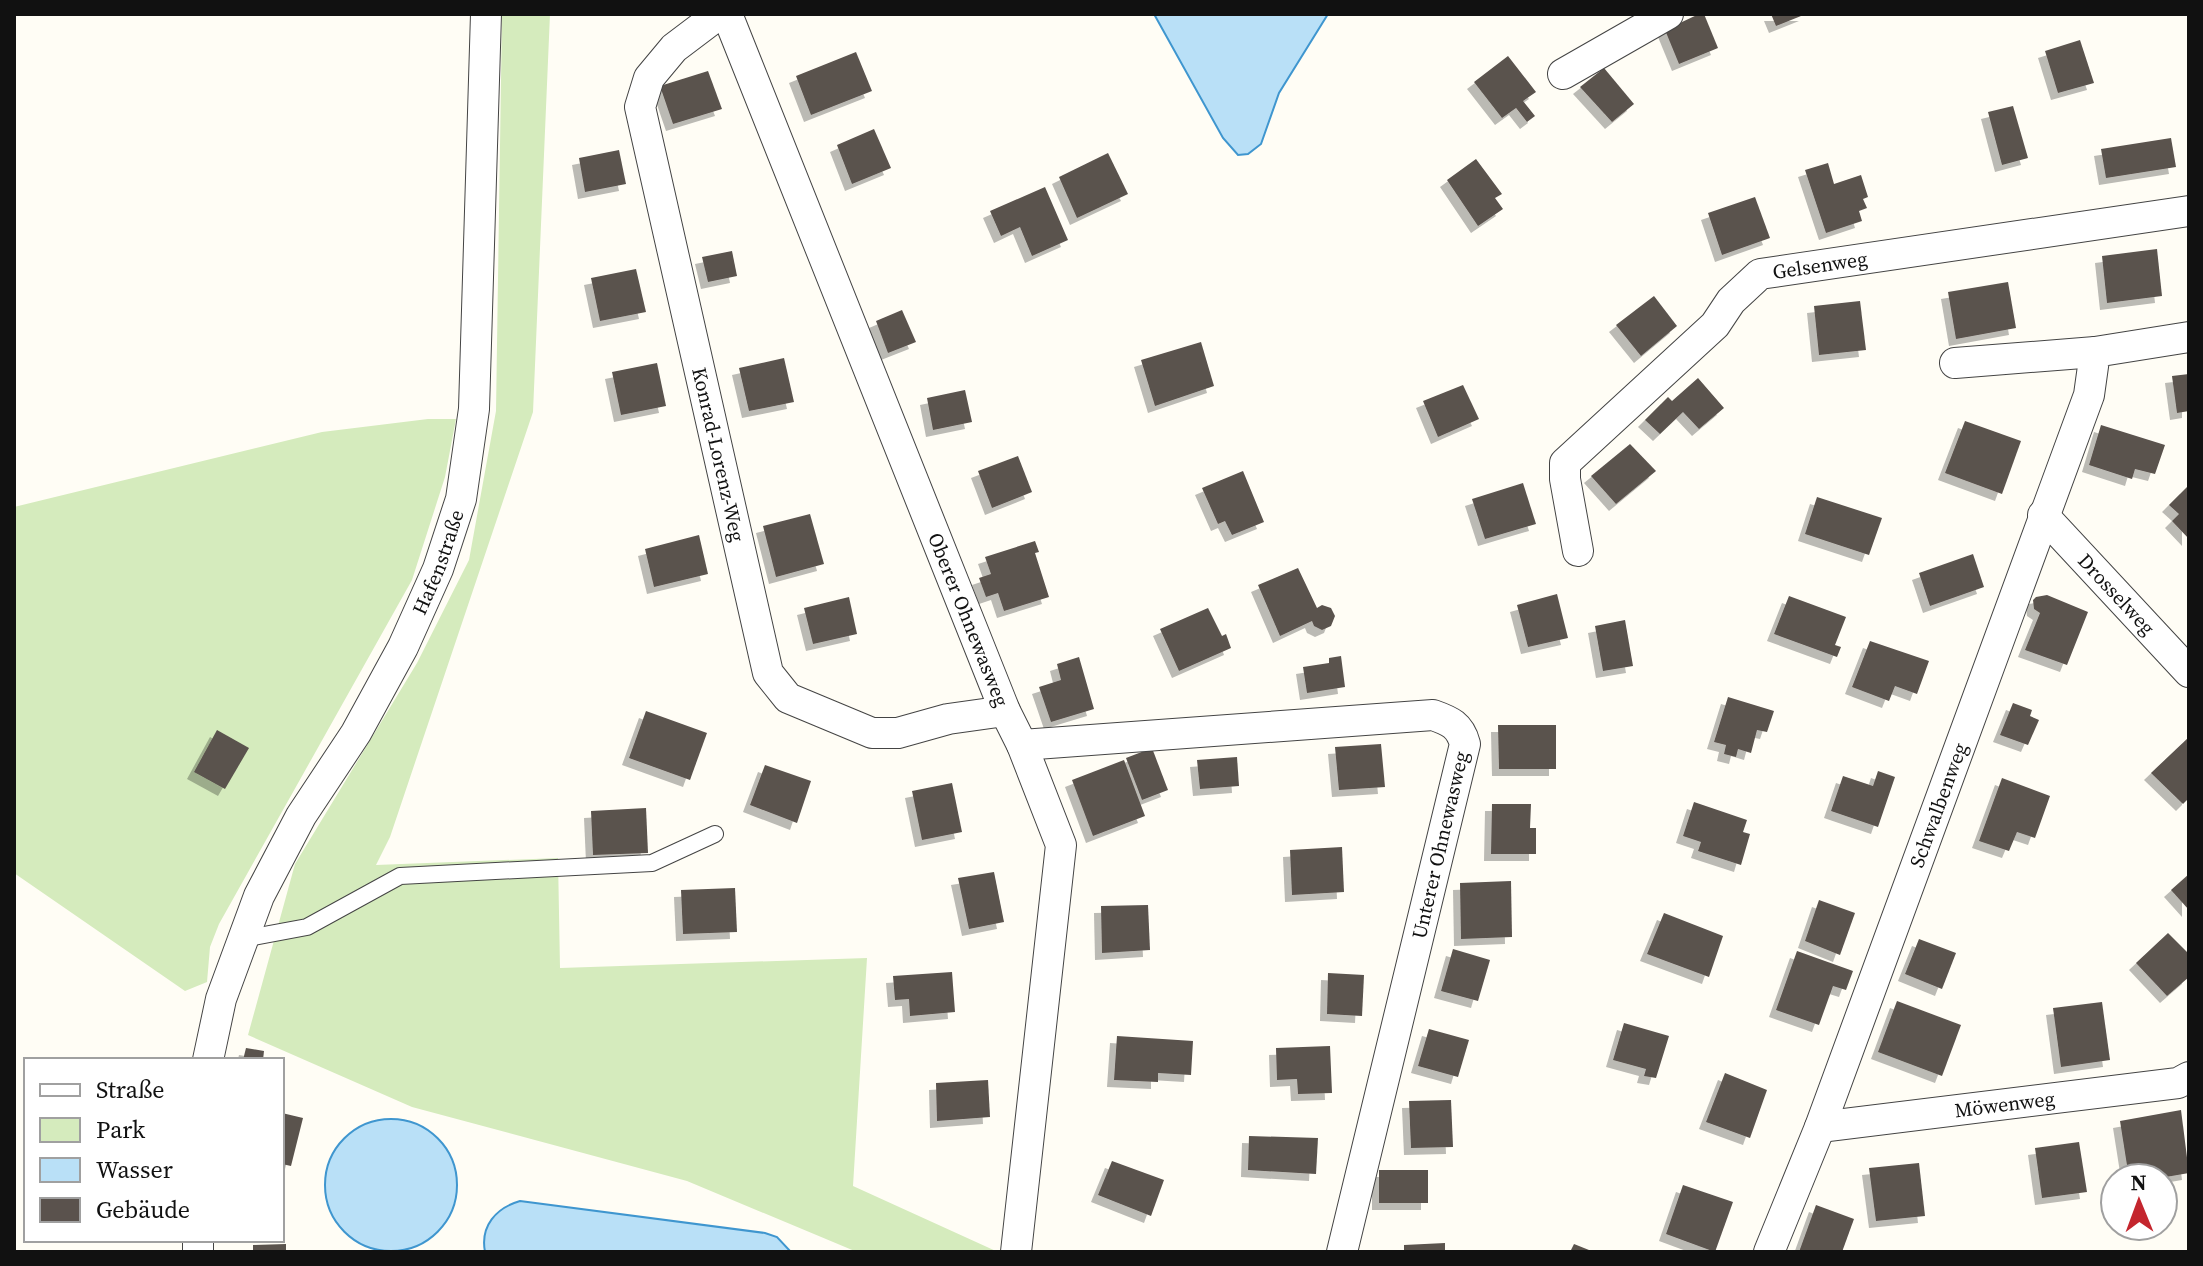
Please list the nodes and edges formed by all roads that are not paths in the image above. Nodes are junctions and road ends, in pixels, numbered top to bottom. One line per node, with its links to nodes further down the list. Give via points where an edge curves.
1 (486, 14): 16 (street, Hafenstraße, via 474,409 461,499 438,569 403,647 356,733 301,816)
2 (719, 14): 13 (street, Konrad-Lorenz-Weg, via 674,48 649,78 640,107 768,673 788,698 872,733 898,733)
3 (727, 14): 13 (street, Oberer Ohnewasweg)
4 (1668, 14): 5 (street)
5 (1563, 74)
6 (2189, 211): 11 (street, Gelsenweg, via 1760,274 1715,325 1565,463)
7 (2189, 337): 8 (street)
8 (2095, 352): 9 (street); 10 (street, Schwalbenweg, via 2089,395)
9 (1955, 363)
10 (2043, 515): 12 (street, Drosselweg); 19 (street, Schwalbenweg)
11 (1578, 551)
12 (2189, 672)
13 (1005, 711): 14 (street, Oberer Ohnewasweg)
14 (1022, 745): 20 (street, Oberer Ohnewasweg, via 1061,845); 21 (street, Unterer Ohnewasweg, via 1433,715 1452,722 1462,733 1465,744)
15 (715, 834): 16 (lane, via 652,863 400,876 307,927)
16 (243, 939): 17 (street, Hafenstraße, via 221,999)
17 (208, 1058)
18 (2189, 1077): 19 (street, Möwenweg, via 2178,1083)
19 (1820, 1127): 22 (street, Schwalbenweg)
20 (1016, 1252)
21 (1342, 1252)
22 (1769, 1252)

